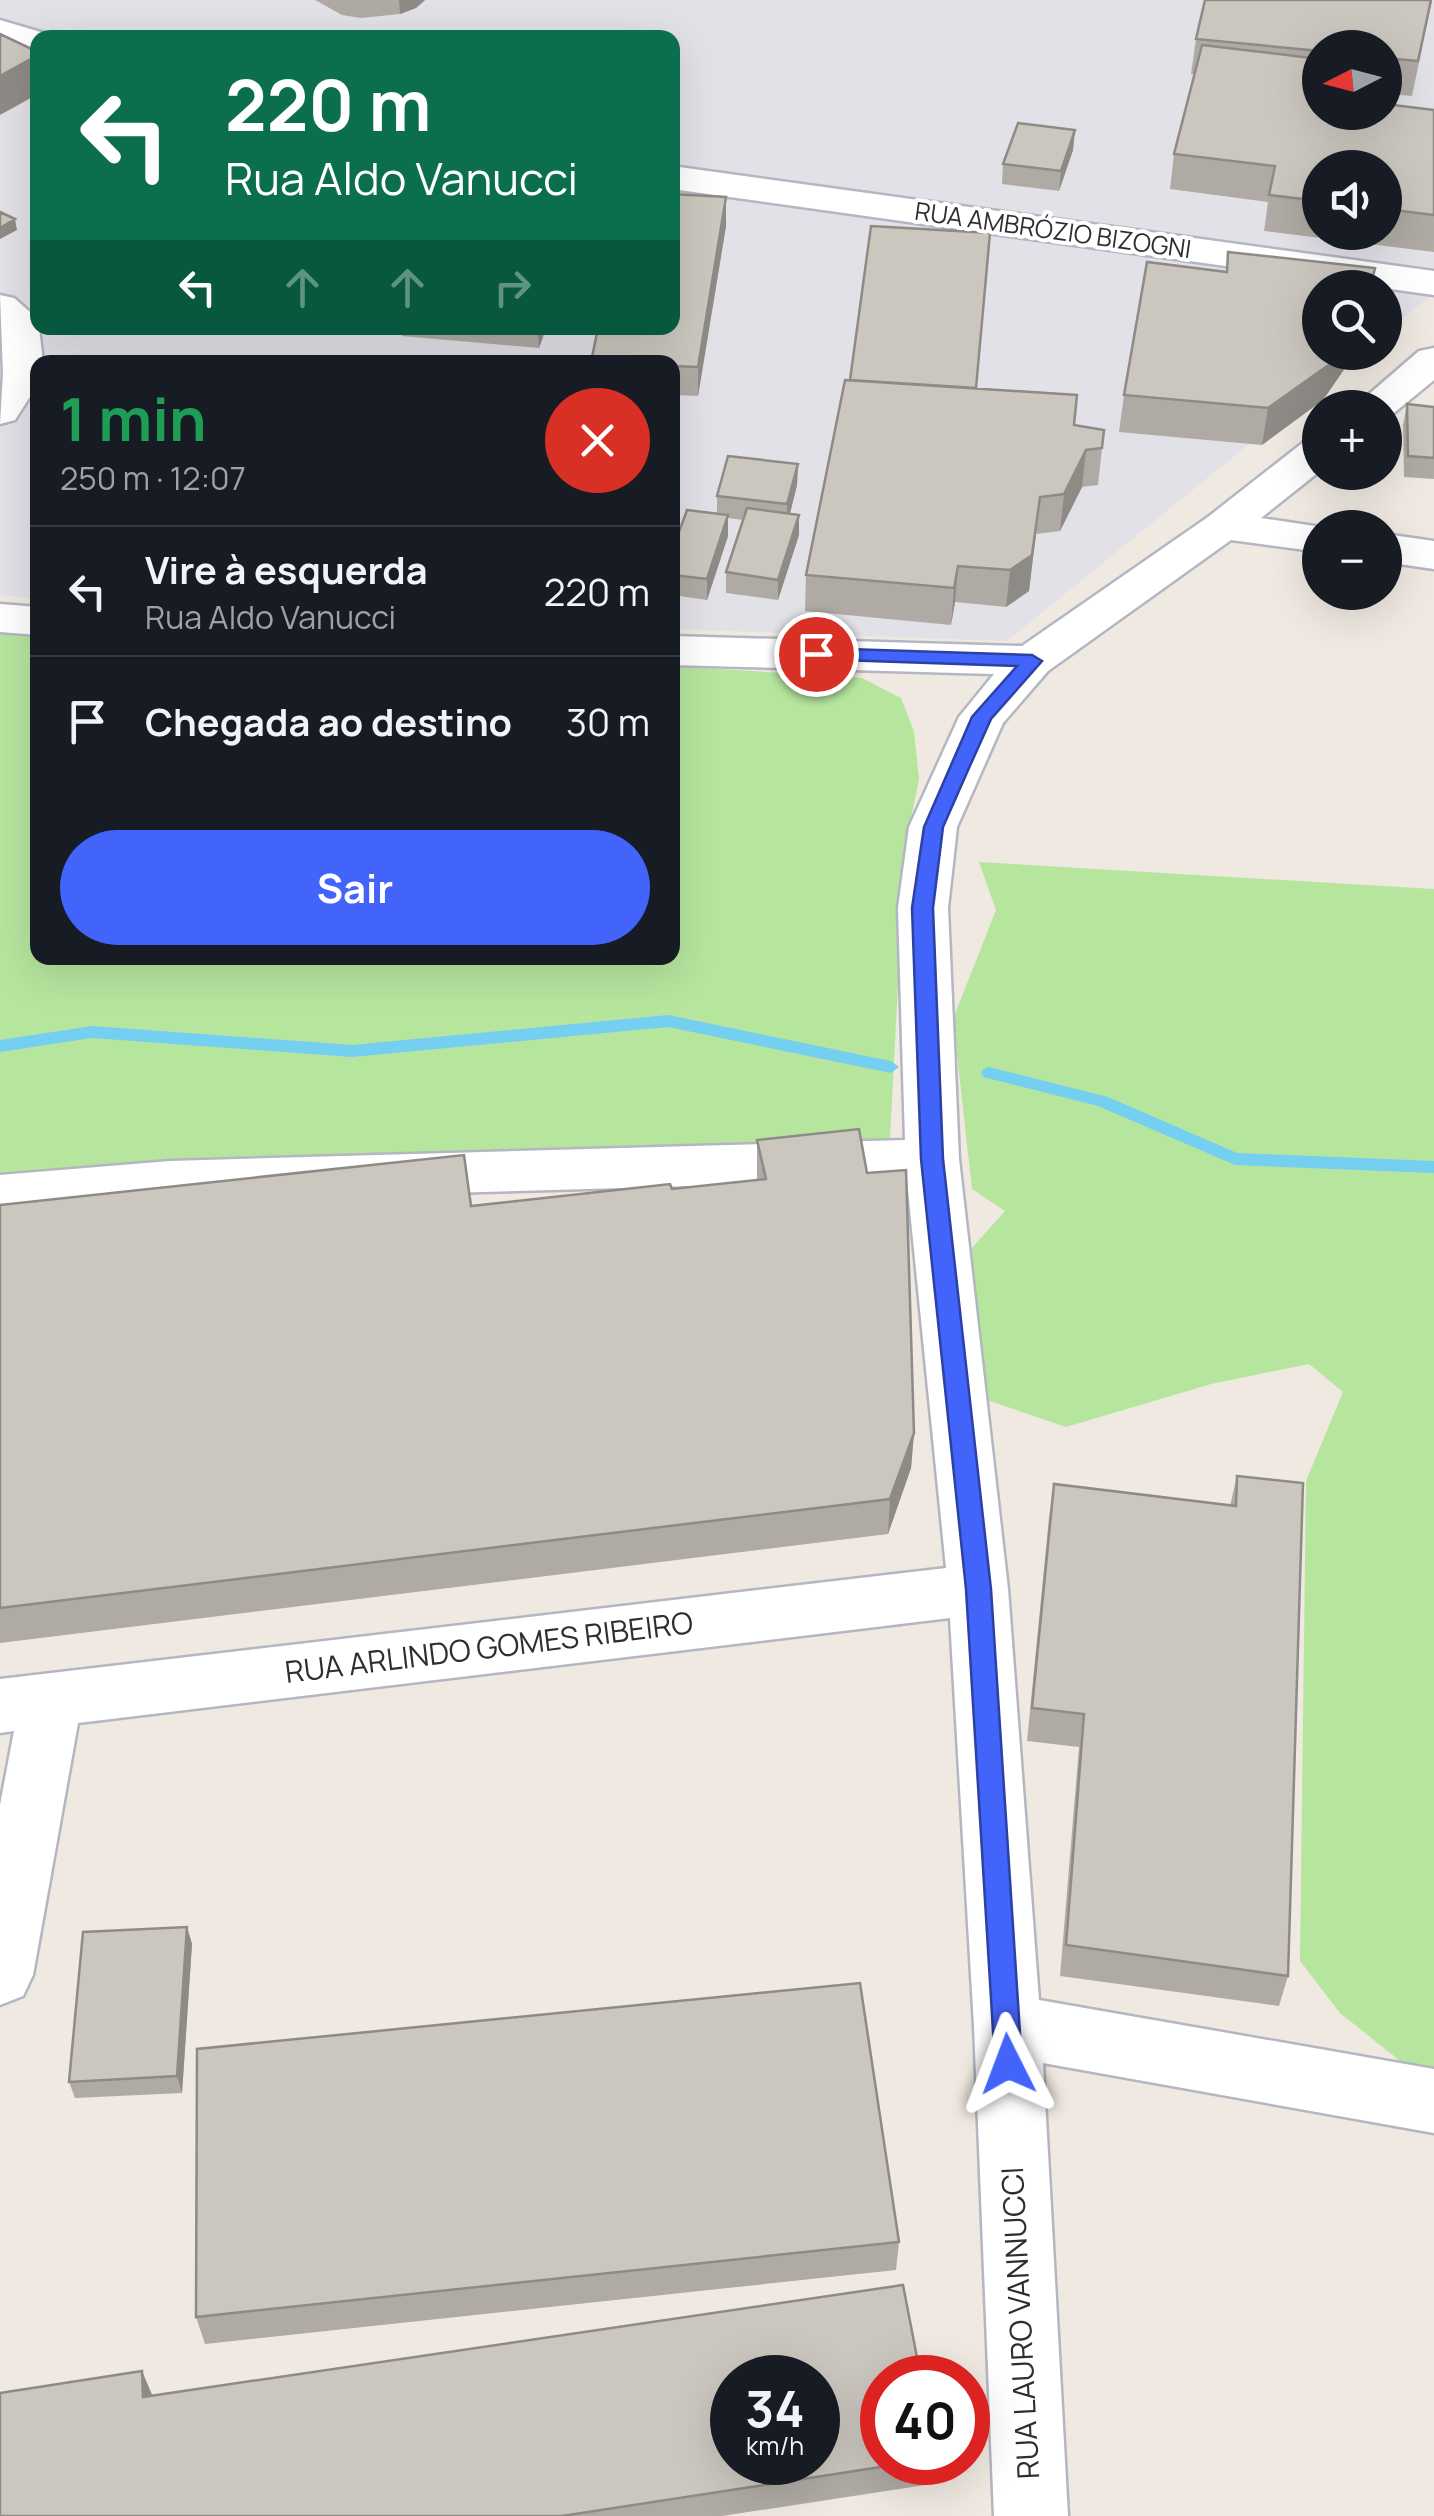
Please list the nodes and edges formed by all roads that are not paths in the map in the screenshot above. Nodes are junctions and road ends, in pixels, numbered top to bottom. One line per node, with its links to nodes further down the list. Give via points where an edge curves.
1 (0, 31): 2 (street)
2 (30, 41)
3 (680, 178): 4 (street, RUA AMBRÓZIO BIZOGNI)
4 (1434, 282)
5 (0, 307): 8 (street, via 18,320 24,373)
6 (1434, 360): 7 (street)
7 (1396, 390)
8 (0, 411)
9 (1302, 464): 10 (street, RUA LAURO VANNUCCI)
10 (1223, 526): 11 (street); 17 (street, RUA LAURO VANNUCCI)
11 (1302, 537)
12 (1402, 550): 13 (street)
13 (1434, 555)
14 (0, 618): 15 (street)
15 (30, 620)
16 (680, 650): 17 (street)
17 (1032, 661): 18 (street, RUA LAURO VANNUCCI, via 982,717 934,827 923,908)
18 (932, 1159): 19 (street, via 170,1181); 20 (street, RUA LAURO VANNUCCI)
19 (0, 1196)
20 (978, 1589): 21 (street, RUA ARLINDO GOMES RIBEIRO); 23 (street, RUA LAURO VANNUCCI)
21 (25, 1704): 22 (street)
22 (0, 1975)
23 (1006, 2026): 24 (street); 25 (street, RUA LAURO VANNUCCI)
24 (1434, 2100)
25 (1031, 2516)

